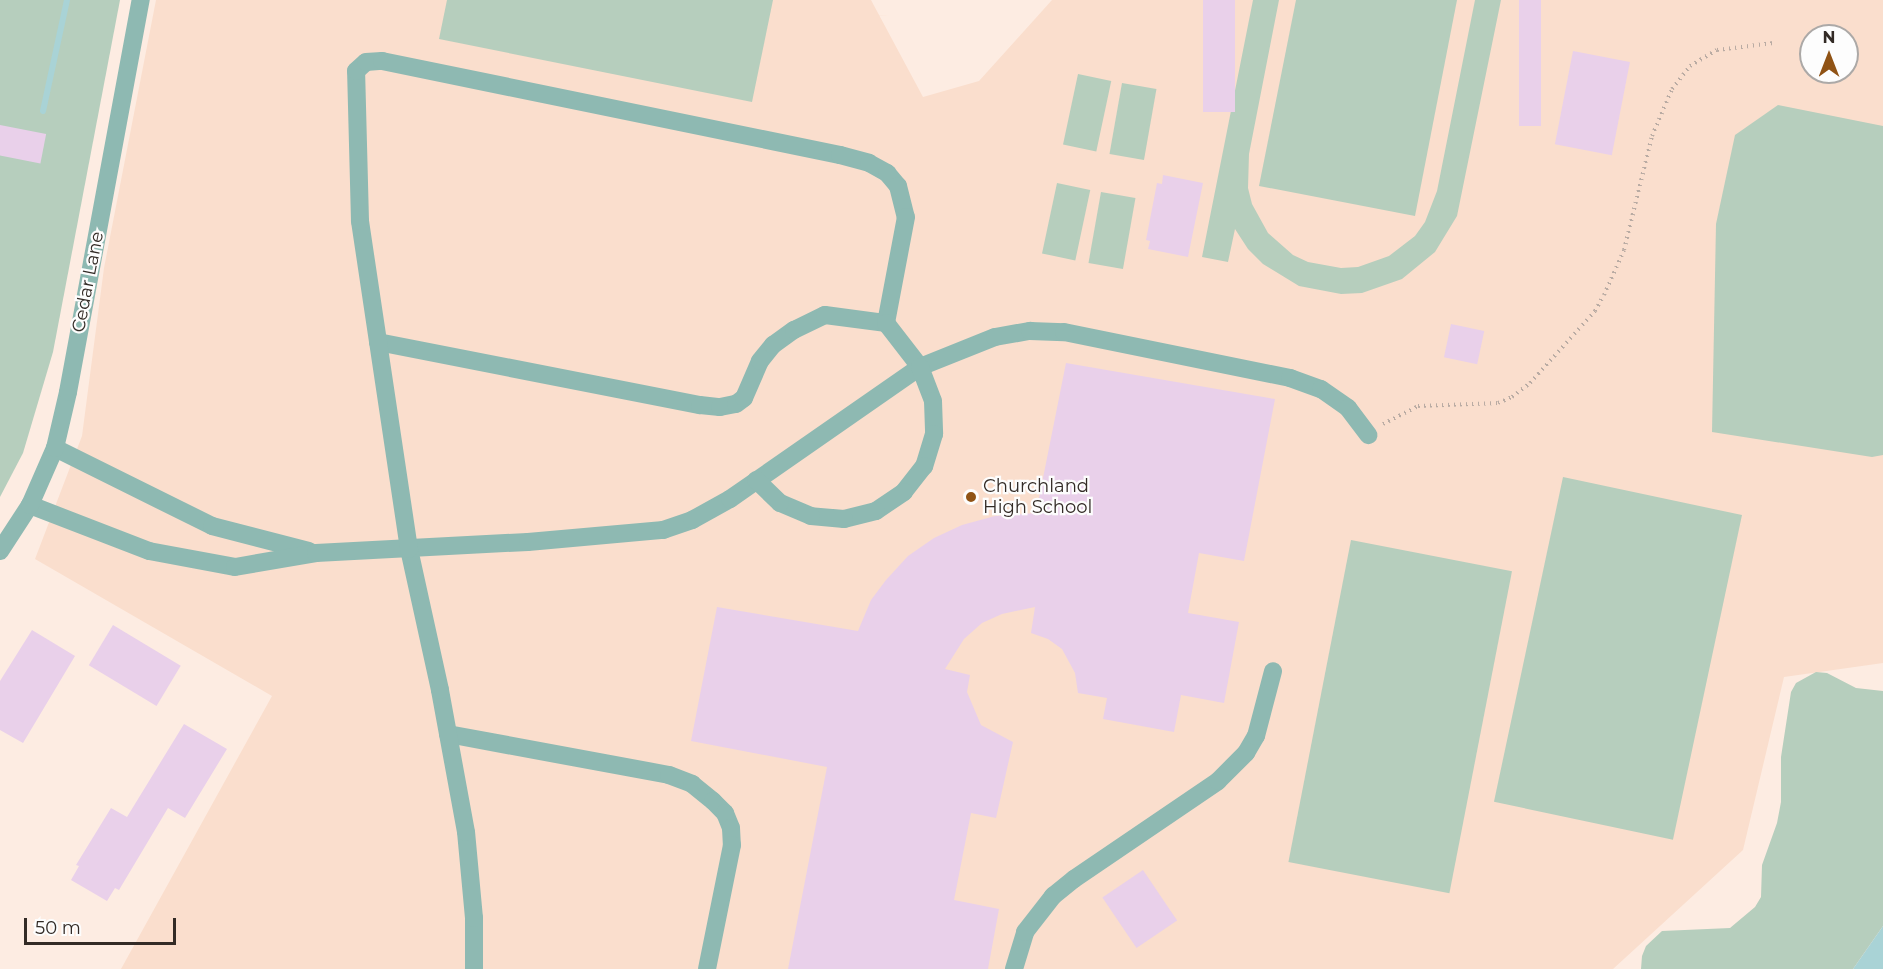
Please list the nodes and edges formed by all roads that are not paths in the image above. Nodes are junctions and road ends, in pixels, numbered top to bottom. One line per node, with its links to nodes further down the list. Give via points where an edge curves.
1 (141, 0): 6 (street, Cedar Lane)
2 (886, 323): 3 (street, via 825,315 794,330 773,345 760,361 744,398 720,407); 3 (street, via 906,217 898,186 887,173 869,163 382,61 366,62 355,77 360,220); 4 (street)
3 (378, 342): 9 (street)
4 (920, 367): 5 (street, via 995,337 1030,331 1064,332 1290,378 1321,388 1348,408); 7 (street); 7 (street, via 933,401 934,434 924,465 904,492 876,511 844,519 811,516 780,503)
5 (1368, 435)
6 (55, 448): 8 (street, Cedar Lane); 11 (street, via 212,526)
7 (756, 480): 9 (street, via 730,500 663,530 597,538)
8 (30, 505): 10 (street, Cedar Lane); 11 (street, via 149,551 235,567)
9 (409, 549): 11 (street); 13 (street)
10 (0, 551)
11 (316, 553)
12 (1273, 670): 16 (street, via 1256,736 1246,753 1218,781 1053,896 1025,932)
13 (448, 734): 14 (street, via 468,852); 15 (street, via 669,775 692,784 713,801 725,813 732,845)
14 (474, 969)
15 (707, 969)
16 (1014, 969)

